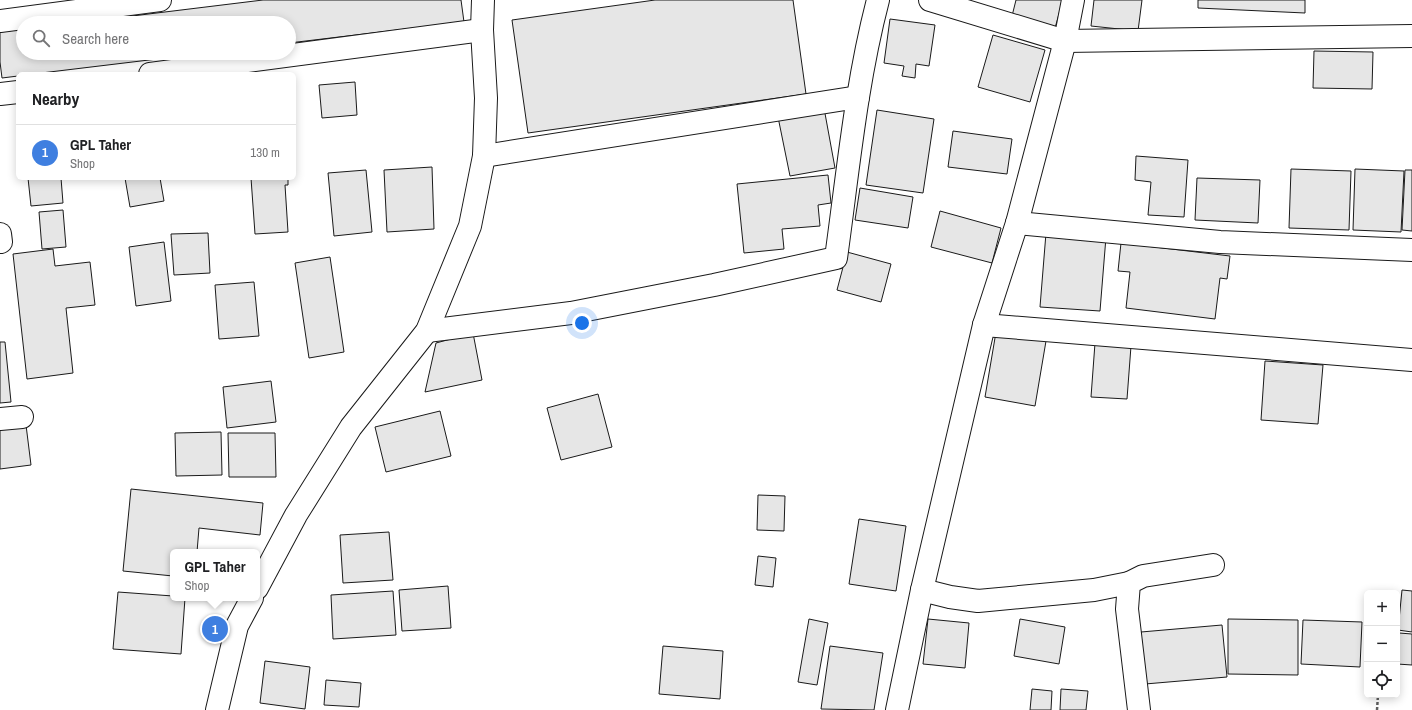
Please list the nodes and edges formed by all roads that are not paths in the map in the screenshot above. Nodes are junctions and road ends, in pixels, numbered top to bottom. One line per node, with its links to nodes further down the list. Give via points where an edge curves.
1 (160, 0): 6 (street)
2 (483, 0): 9 (street)
3 (878, 0): 17 (street)
4 (930, 0): 11 (street)
5 (1073, 0): 11 (street)
6 (38, 16)
7 (16, 19): 8 (street)
8 (0, 21)
9 (482, 30): 12 (street); 18 (street, via 486,98)
10 (1412, 36): 11 (street)
11 (1065, 41): 19 (street)
12 (296, 55)
13 (256, 60): 14 (street)
14 (165, 72)
15 (16, 92): 16 (street)
16 (0, 94)
17 (858, 97): 18 (street); 22 (street, via 836,258 572,313)
18 (484, 156): 22 (street, via 470,226)
19 (1017, 223): 20 (street, via 1220,242); 21 (street)
20 (1412, 250)
21 (984, 326): 23 (street); 29 (street)
22 (426, 331): 27 (street, via 351,427 296,515)
23 (1412, 360)
24 (22, 417): 25 (street)
25 (0, 419)
26 (1212, 565): 28 (street, via 1143,576)
27 (260, 582)
28 (1129, 583): 29 (street, via 1072,593 978,601); 33 (street, via 1127,609)
29 (922, 590): 32 (street)
30 (250, 601): 31 (street, via 237,626)
31 (217, 710)
32 (897, 710)
33 (1139, 710)

